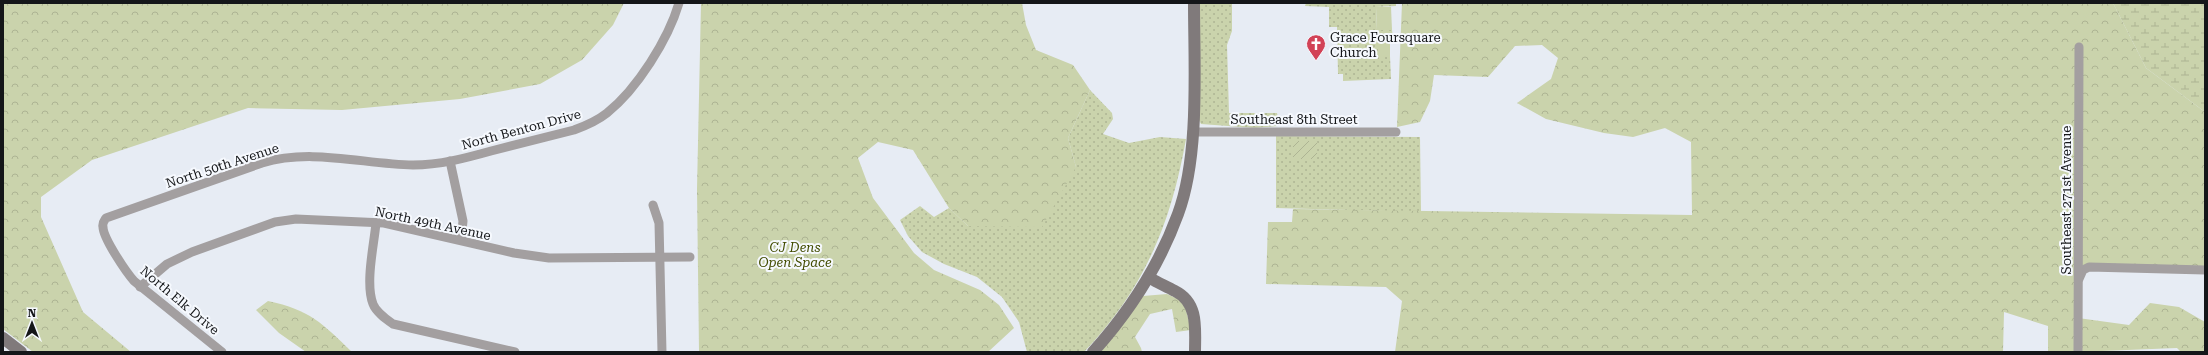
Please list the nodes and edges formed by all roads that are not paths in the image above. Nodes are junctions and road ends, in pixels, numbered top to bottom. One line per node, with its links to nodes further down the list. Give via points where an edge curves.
1 (679, 3): 6 (street, North Benton Drive, via 671,25 656,52 621,99 606,114 574,130)
2 (1194, 3): 4 (main road)
3 (2079, 48): 15 (street, Southeast 271st Avenue)
4 (1192, 132): 5 (street, Southeast 8th Street); 14 (main road, via 1188,173 1179,213)
5 (1396, 132)
6 (450, 161): 8 (street, North 50th Avenue, via 414,165 308,156 284,157 106,218); 10 (street, via 462,221)
7 (653, 205): 12 (street, via 659,223)
8 (103, 223): 16 (street, North Elk Drive, via 104,231 123,267)
9 (376, 223): 10 (street, North 49th Avenue); 16 (street, North 49th Avenue, via 310,218 275,222 192,252 167,264); 20 (street, via 371,288 373,304 380,314 393,324)
10 (461, 240): 12 (street, North 49th Avenue, via 514,253 549,258)
11 (690, 257): 12 (street, North 49th Avenue)
12 (660, 258): 21 (street)
13 (2205, 270): 15 (street, via 2089,267 2083,270)
14 (1150, 278): 22 (main road, via 1119,322); 23 (main road, via 1185,297 1192,306)
15 (2079, 279): 24 (street, Southeast 271st Avenue)
16 (140, 287): 19 (street, North Elk Drive)
17 (3, 338): 18 (main road)
18 (21, 352)
19 (222, 352)
20 (514, 352)
21 (662, 352)
22 (1093, 352)
23 (1195, 352)
24 (2078, 352)

